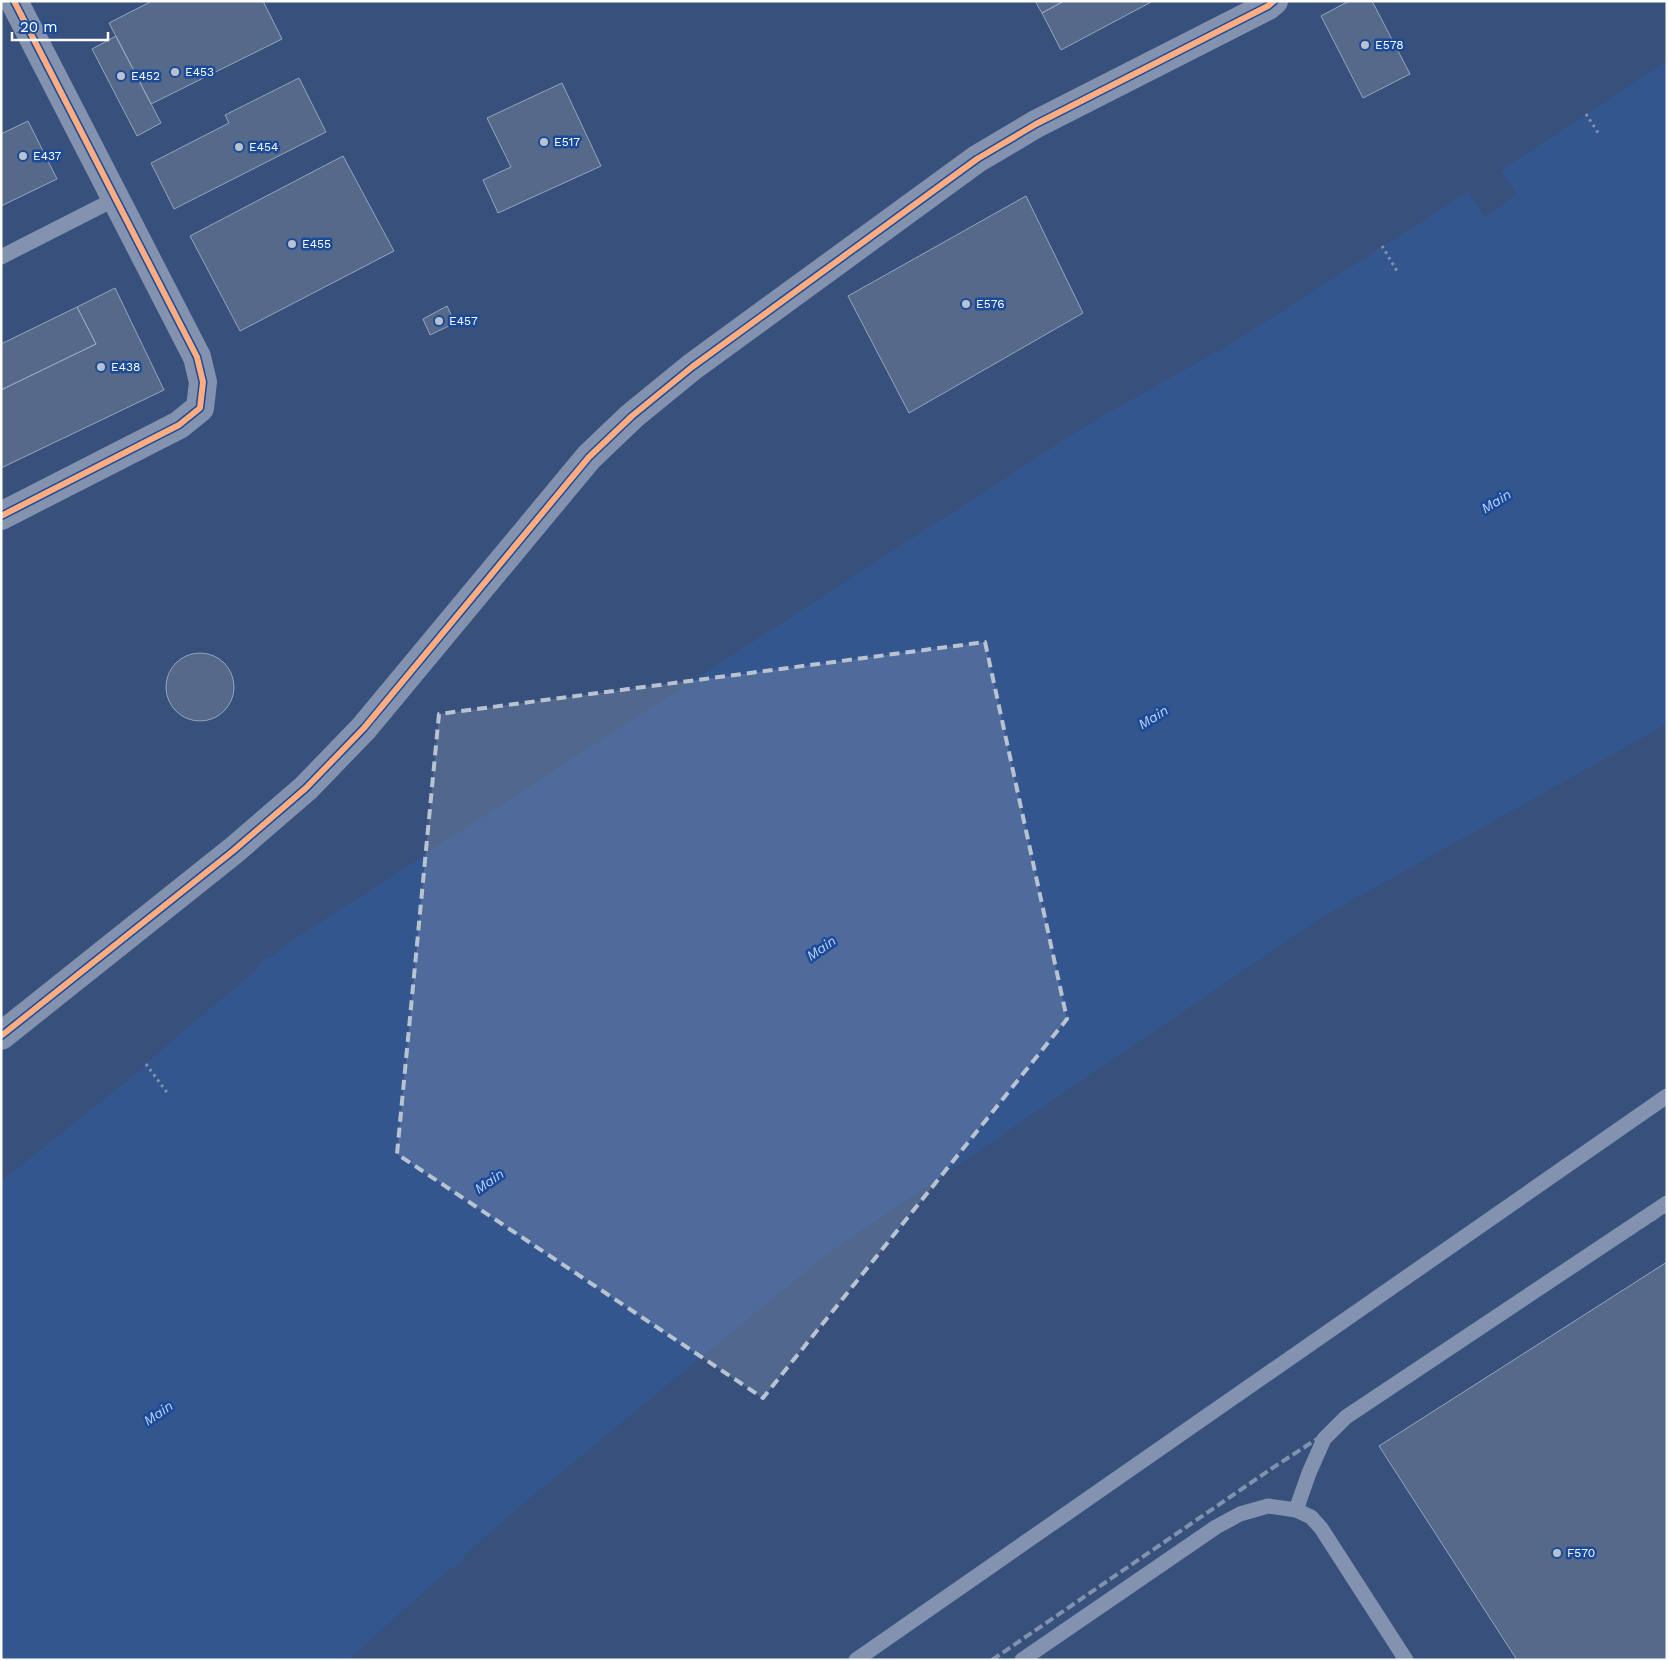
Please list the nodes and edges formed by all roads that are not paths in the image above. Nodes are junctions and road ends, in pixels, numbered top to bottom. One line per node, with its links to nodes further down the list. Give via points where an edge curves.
1 (14, 1): 3 (street)
2 (1274, 1): 6 (street, via 1036,124 977,159 692,367 632,416 589,457 364,728 306,788 233,851)
3 (116, 199): 4 (lane); 5 (street, via 197,357 203,382 200,408 179,425)
4 (1, 257)
5 (1, 516)
6 (1, 1036)
7 (1667, 1096): 10 (lane)
8 (1667, 1203): 9 (lane, via 1346,1417 1324,1440)
9 (1296, 1510): 11 (lane, via 1268,1506 1240,1514 1216,1526); 12 (lane, via 1311,1517 1321,1528)
10 (856, 1660)
11 (1022, 1660)
12 (1406, 1660)

